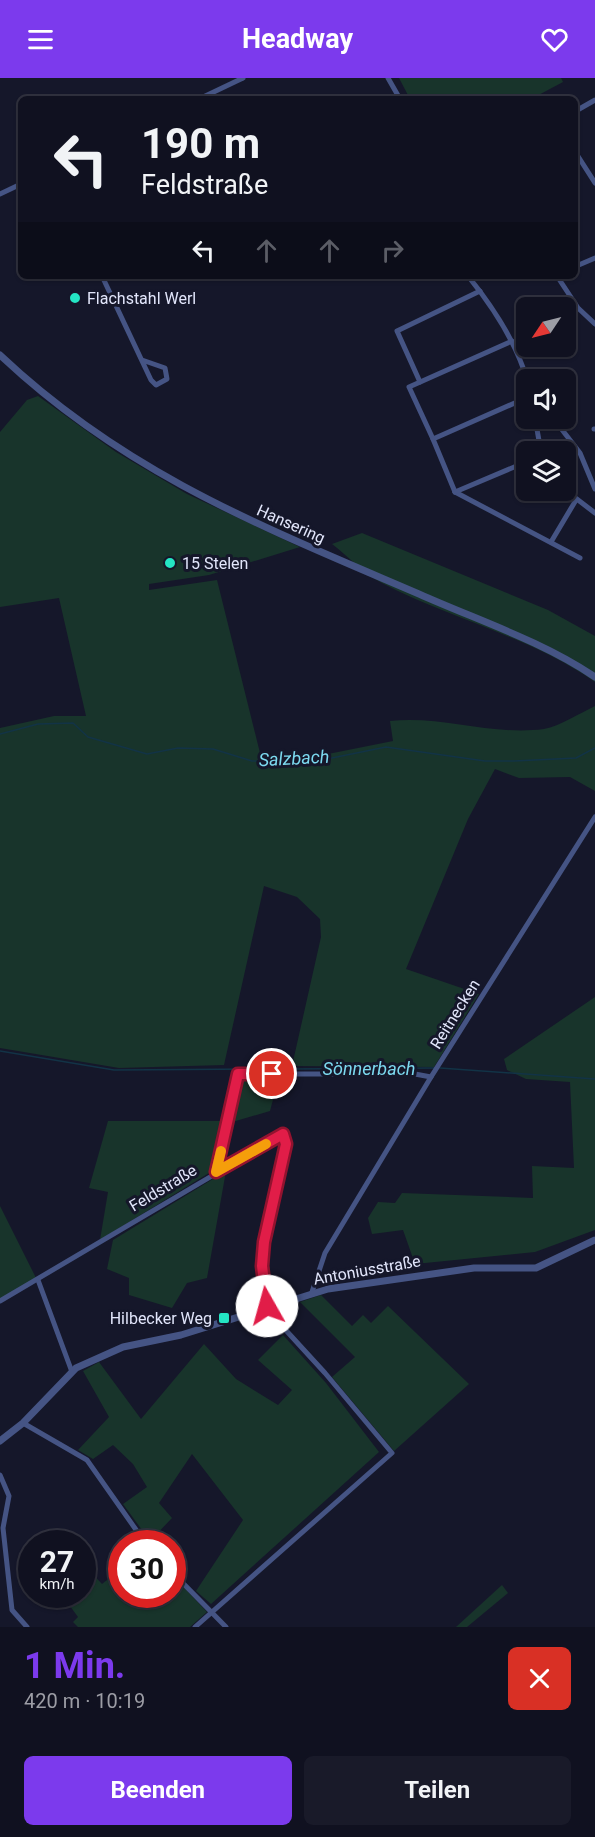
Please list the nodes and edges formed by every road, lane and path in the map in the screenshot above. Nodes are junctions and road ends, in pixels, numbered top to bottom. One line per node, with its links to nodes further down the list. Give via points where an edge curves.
1 (243, 78): 3 (street)
2 (388, 78): 4 (street)
3 (205, 96)
4 (398, 96)
5 (595, 100): 6 (street)
6 (578, 110)
7 (578, 156): 8 (street)
8 (595, 183)
9 (18, 185): 10 (street)
10 (0, 194)
11 (595, 258): 12 (street)
12 (578, 265)
13 (103, 279): 20 (street)
14 (470, 279): 16 (street)
15 (559, 279): 17 (street, via 578,308)
16 (480, 291): 18 (street); 22 (street, via 397,331)
17 (595, 324)
18 (512, 341): 21 (street); 22 (street)
19 (0, 355): 34 (street, Hansering, via 104,440 188,490 249,521 533,644)
20 (142, 360): 20 (street, via 156,385 167,379 165,368)
21 (522, 369)
22 (420, 382): 25 (street, via 409,387)
23 (516, 402): 25 (street)
24 (561, 429): 27 (street, via 580,453)
25 (433, 439): 28 (street)
26 (516, 466): 28 (street)
27 (595, 489)
28 (455, 492): 32 (street)
29 (576, 500): 31 (street)
30 (575, 501): 32 (street)
31 (595, 513)
32 (550, 542): 33 (street)
33 (580, 558)
34 (595, 677)
35 (595, 817): 36 (street, Reitnecken)
36 (433, 1075): 37 (street, via 238,1074); 40 (street, Reitnecken, via 325,1253)
37 (216, 1172): 39 (street, Feldstraße); 42 (street, Feldstraße, via 283,1134 286,1144 264,1242 262,1266)
38 (595, 1240): 40 (street, Antoniusstraße, via 536,1268 445,1271)
39 (38, 1280): 41 (street, Feldstraße); 43 (street)
40 (312, 1292): 42 (street, Antoniusstraße)
41 (0, 1301)
42 (267, 1306): 43 (street, Antoniusstraße, via 181,1335 123,1347); 49 (street, via 392,1453)
43 (72, 1372): 44 (street, Antoniusstraße)
44 (23, 1423): 45 (street, Antoniusstraße); 47 (street, via 87,1460)
45 (0, 1441)
46 (0, 1475): 50 (street, via 9,1496 3,1528 12,1610)
47 (136, 1530)
48 (186, 1586): 49 (street)
49 (212, 1612): 51 (street); 52 (street)
50 (27, 1627)
51 (195, 1627)
52 (226, 1627)

